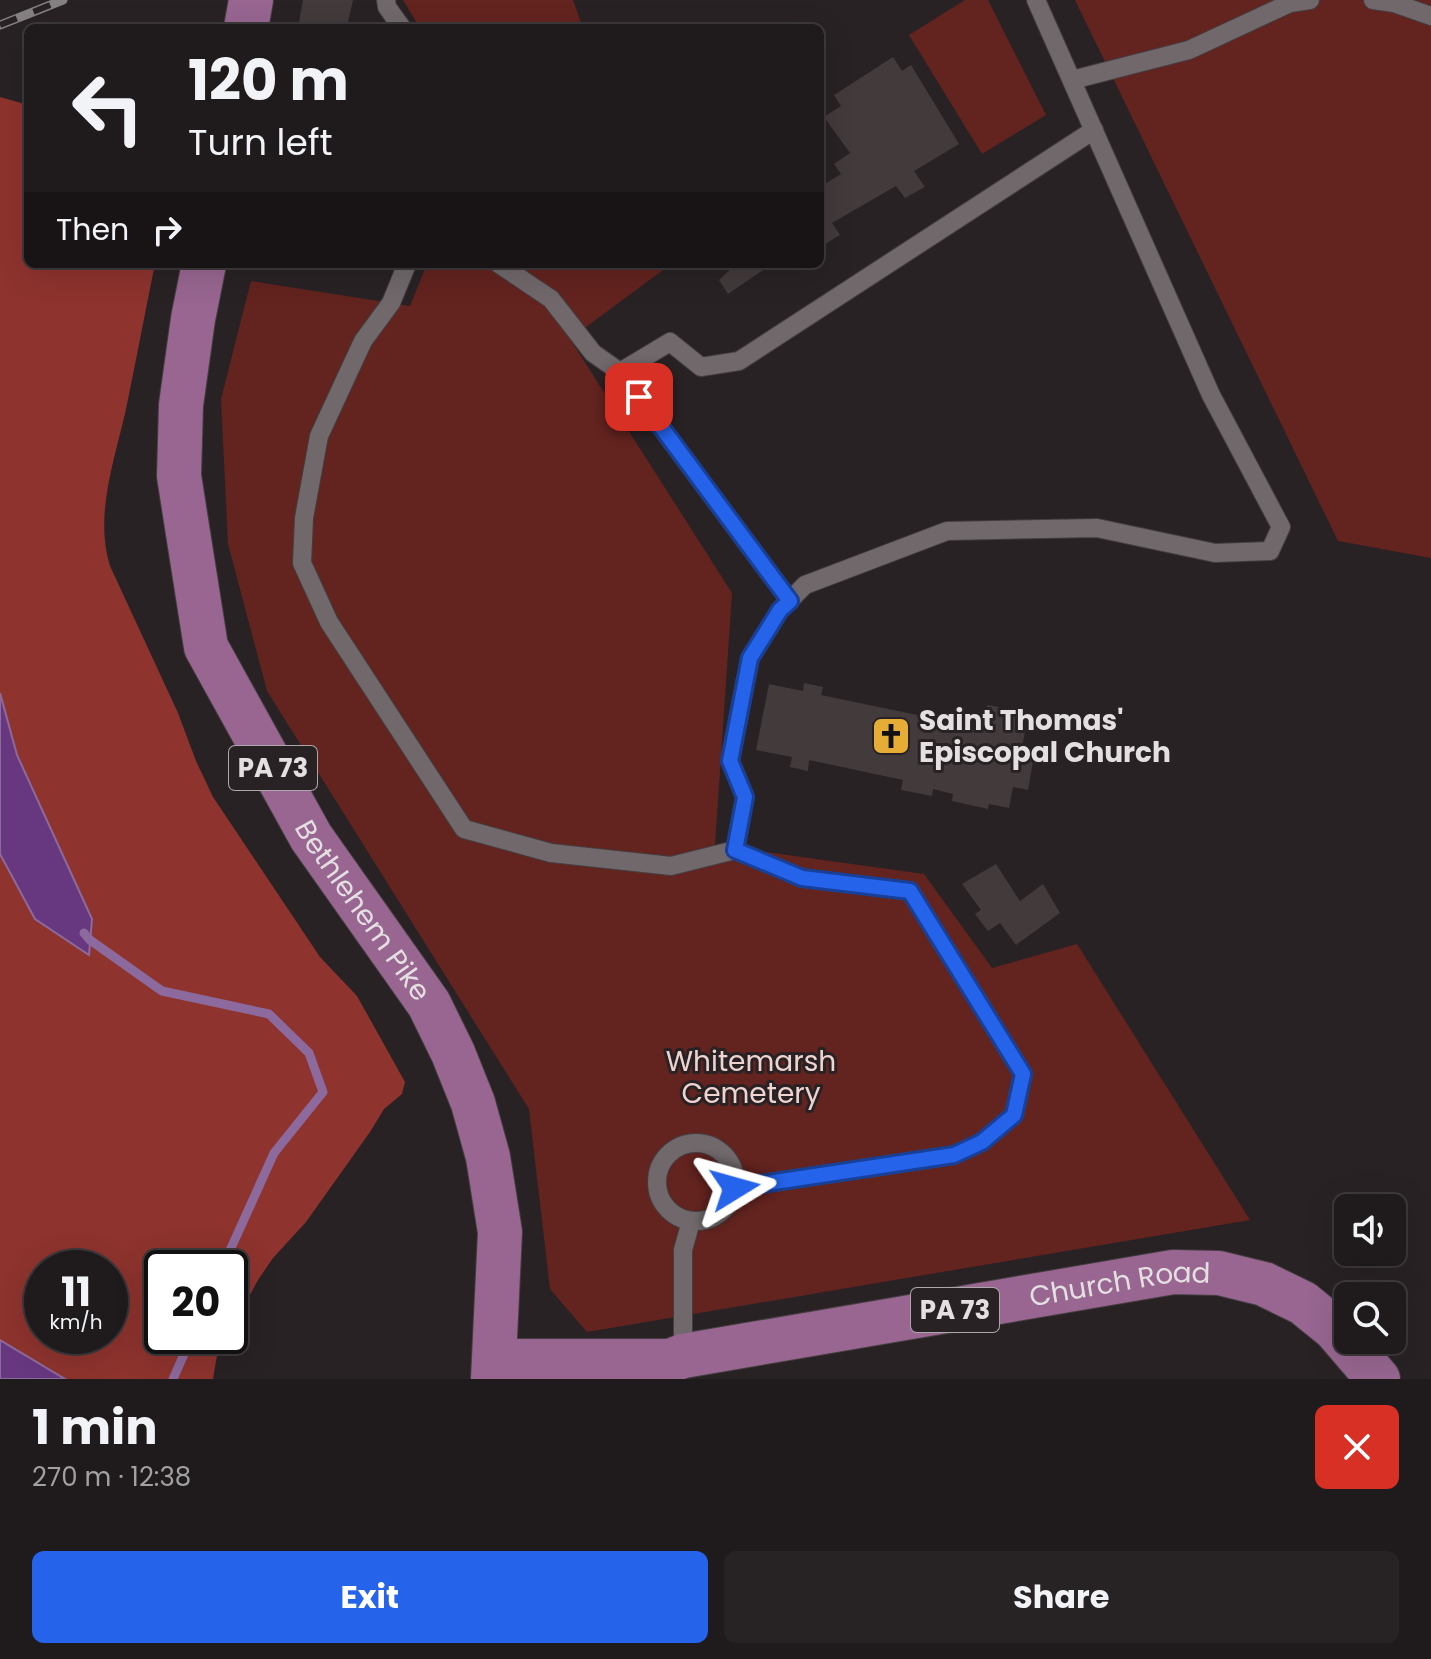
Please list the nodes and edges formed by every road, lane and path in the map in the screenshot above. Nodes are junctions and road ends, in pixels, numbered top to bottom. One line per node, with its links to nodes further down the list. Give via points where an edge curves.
1 (251, 0): 7 (main road)
2 (386, 0): 8 (lane)
3 (1036, 0): 9 (lane)
4 (1310, 0): 9 (lane, via 1290,3 1189,50)
5 (1373, 0): 6 (lane)
6 (1431, 16)
7 (247, 24)
8 (399, 24)
9 (1072, 80): 10 (lane)
10 (1094, 130): 14 (lane, via 739,361 701,367 670,342); 15 (lane, via 1211,395 1281,527 1270,551 1215,553 1097,528 947,531 805,585)
11 (203, 268): 20 (main road, Bethlehem Pike / PA 73, via 181,405 179,476 206,647 311,837 429,1004 473,1103 500,1232)
12 (405, 268): 16 (lane, via 391,303 363,341 319,436 302,563 329,622 464,829 551,853 671,866)
13 (505, 268): 14 (lane, via 551,299 593,353)
14 (620, 372): 15 (lane)
15 (790, 601): 16 (lane, via 750,658 730,761 745,797)
16 (735, 850): 17 (lane, via 802,878 910,891 1023,1074 1014,1115 982,1142 954,1155)
17 (735, 1188): 18 (lane, via 724,1209); 18 (lane, via 730,1162 710,1145 683,1144 672,1151 663,1161 656,1186 668,1209)
18 (691, 1221): 19 (lane, via 683,1250)
19 (683, 1356): 20 (main road, Church Road / PA 73, via 670,1361); 21 (main road, Church Road / PA 73, via 1173,1272 1219,1273 1264,1284 1303,1303 1335,1329)
20 (494, 1370)
21 (1378, 1379)

